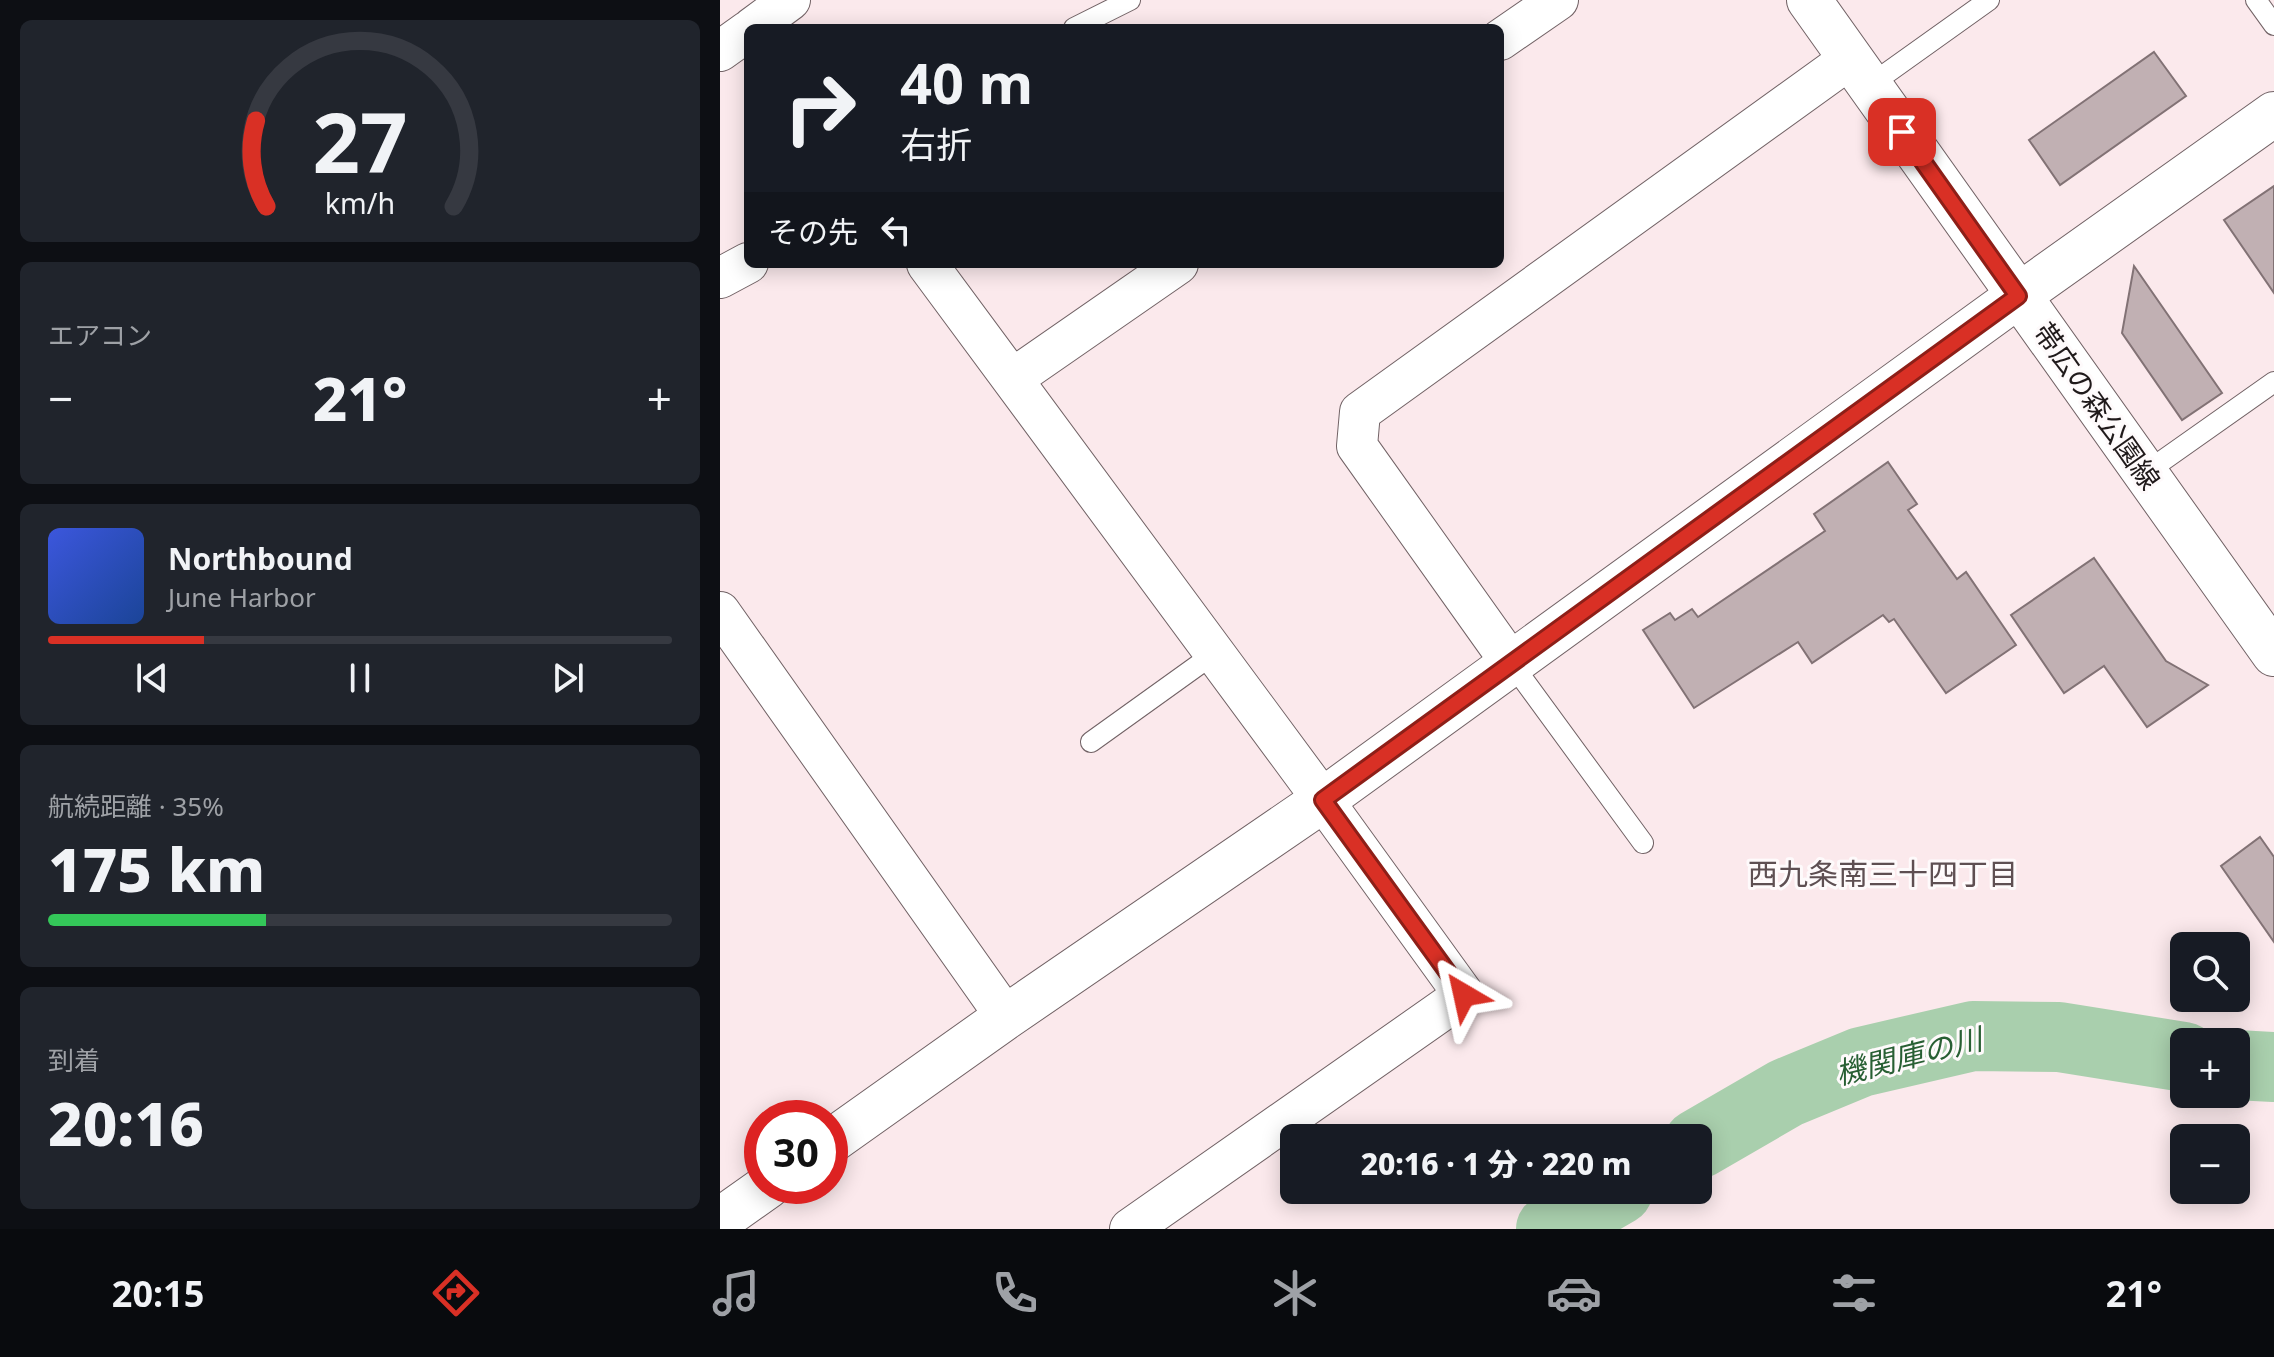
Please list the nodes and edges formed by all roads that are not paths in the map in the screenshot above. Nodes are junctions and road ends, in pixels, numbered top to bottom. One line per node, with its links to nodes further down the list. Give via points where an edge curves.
1 (790, 0): 7 (street)
2 (1130, 0): 8 (lane)
3 (1558, 0): 11 (street)
4 (1809, 0): 13 (street, 帯広の森公園線)
5 (1989, 0): 13 (lane)
6 (2256, 0): 9 (lane)
7 (757, 24)
8 (1082, 24)
9 (2274, 25)
10 (744, 33): 12 (street)
11 (1504, 37)
12 (720, 51)
13 (1860, 72): 19 (street, 帯広の森公園線); 26 (street, via 1360,412 1357,446)
14 (2274, 114): 19 (street)
15 (744, 265): 18 (street)
16 (930, 268): 20 (street)
17 (1172, 268): 20 (street)
18 (720, 278)
19 (2018, 296): 22 (street, 帯広の森公園線); 26 (street)
20 (1012, 379): 24 (street)
21 (2274, 382): 22 (lane)
22 (2145, 473): 25 (street, 帯広の森公園線)
23 (720, 612): 30 (street)
24 (1215, 653): 27 (lane); 28 (street)
25 (2274, 654)
26 (1512, 664): 28 (street); 29 (lane)
27 (1091, 742)
28 (1323, 800): 30 (street); 34 (street, via 1464,995)
29 (1643, 843)
30 (1006, 1017): 31 (street)
31 (848, 1129)
32 (744, 1203): 33 (street)
33 (720, 1220)
34 (1130, 1229)

